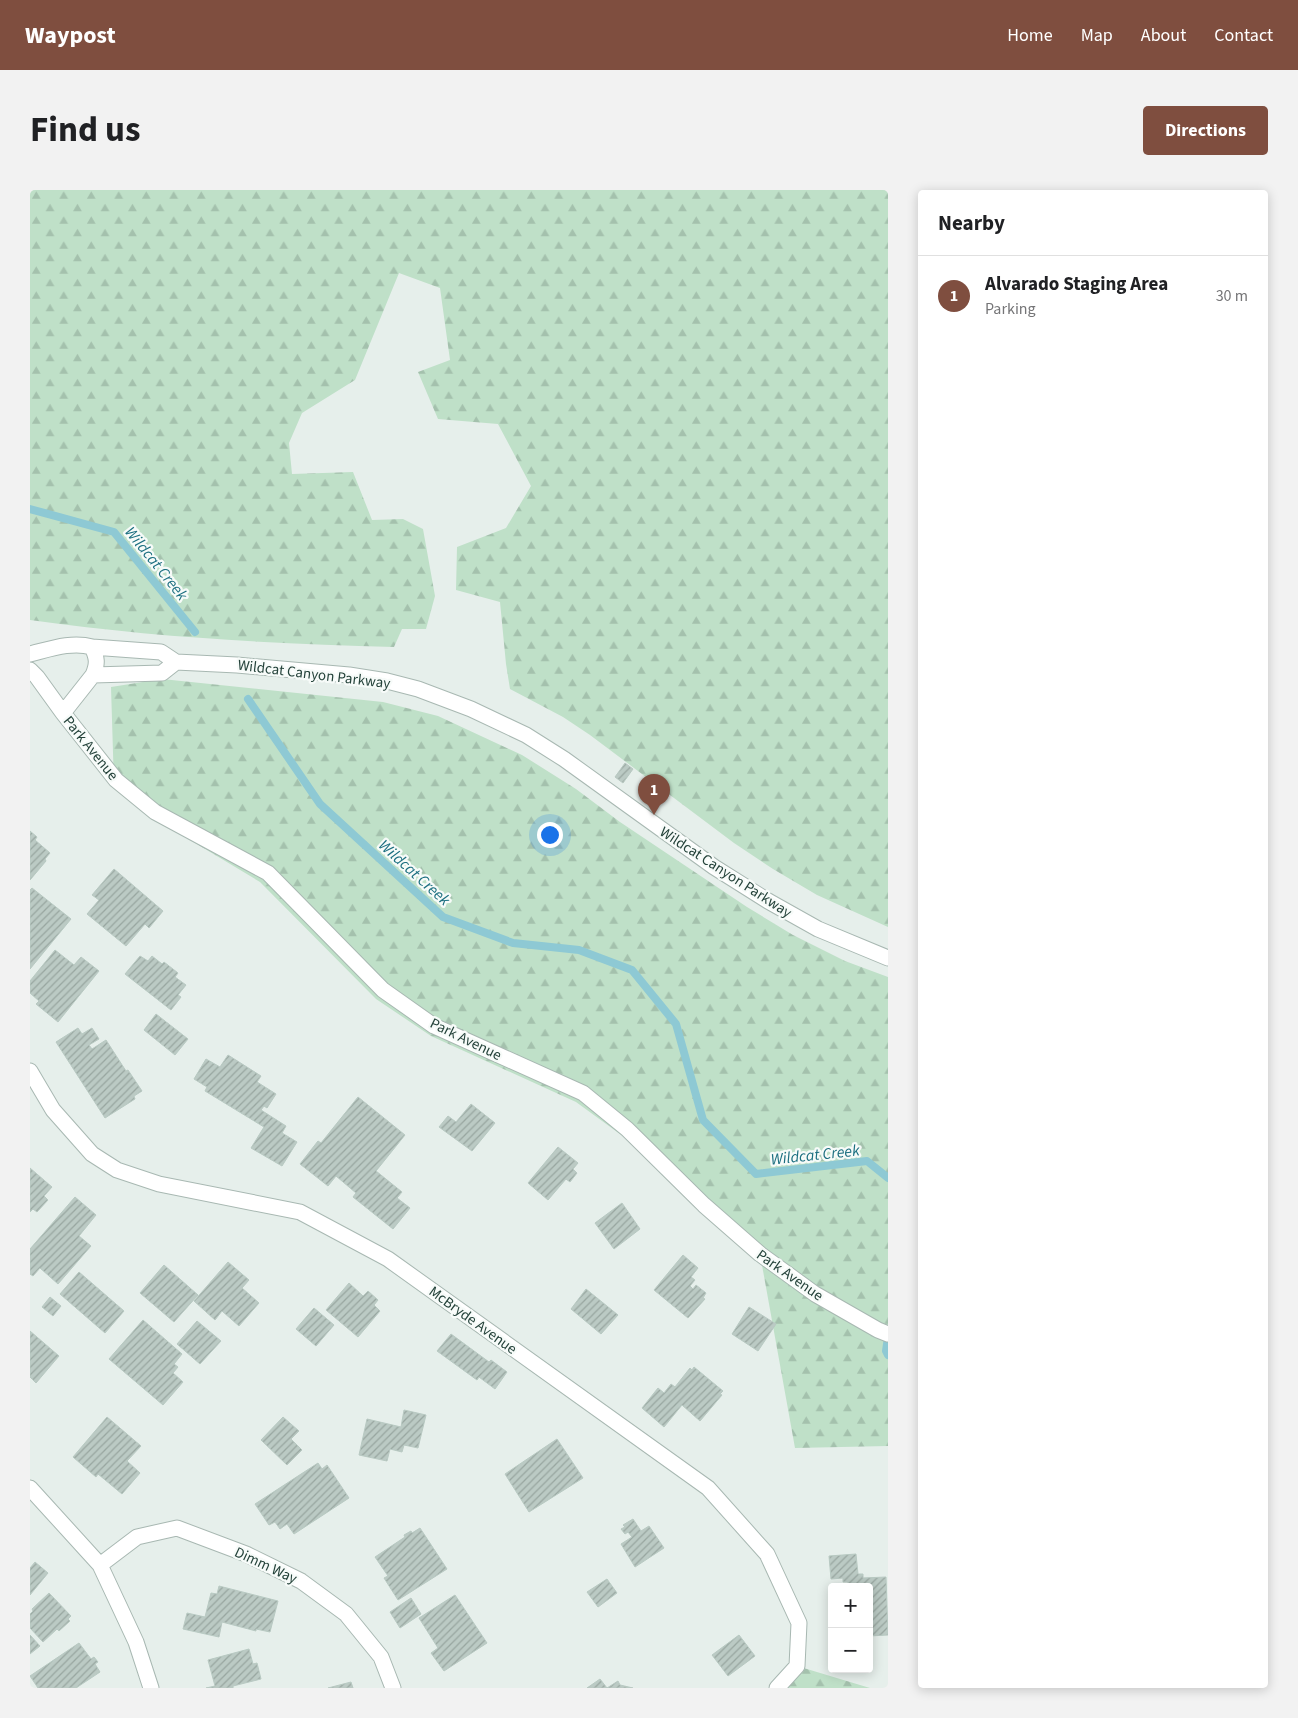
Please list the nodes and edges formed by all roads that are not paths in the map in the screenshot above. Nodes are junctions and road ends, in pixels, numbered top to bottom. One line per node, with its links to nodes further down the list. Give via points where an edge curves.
1 (92, 647): 2 (street, Wildcat Canyon Parkway, via 72,644); 3 (street, Wildcat Canyon Parkway, via 161,652); 5 (street, via 97,659)
2 (30, 654)
3 (176, 662): 5 (street, via 162,673); 7 (street, Wildcat Canyon Parkway, via 237,665 387,682 418,689 472,709 526,735 564,759 714,867 768,901 818,929)
4 (30, 670): 6 (street, Park Avenue)
5 (93, 675): 6 (street)
6 (63, 713): 9 (street, Park Avenue, via 116,780 155,812 268,873 383,990 434,1026 583,1093 627,1129 704,1205 760,1254 815,1294)
7 (888, 958)
8 (30, 1071): 14 (street, McBryde Avenue, via 53,1110 92,1154 117,1170 159,1184 300,1212 388,1259 708,1488 767,1554 798,1623 797,1666)
9 (883, 1332)
10 (30, 1488): 11 (street)
11 (100, 1565): 12 (street, via 136,1642); 13 (street, Dimm Way, via 137,1537 177,1528 246,1554 301,1581 346,1614 381,1657)
12 (151, 1688)
13 (393, 1688)
14 (777, 1688)

